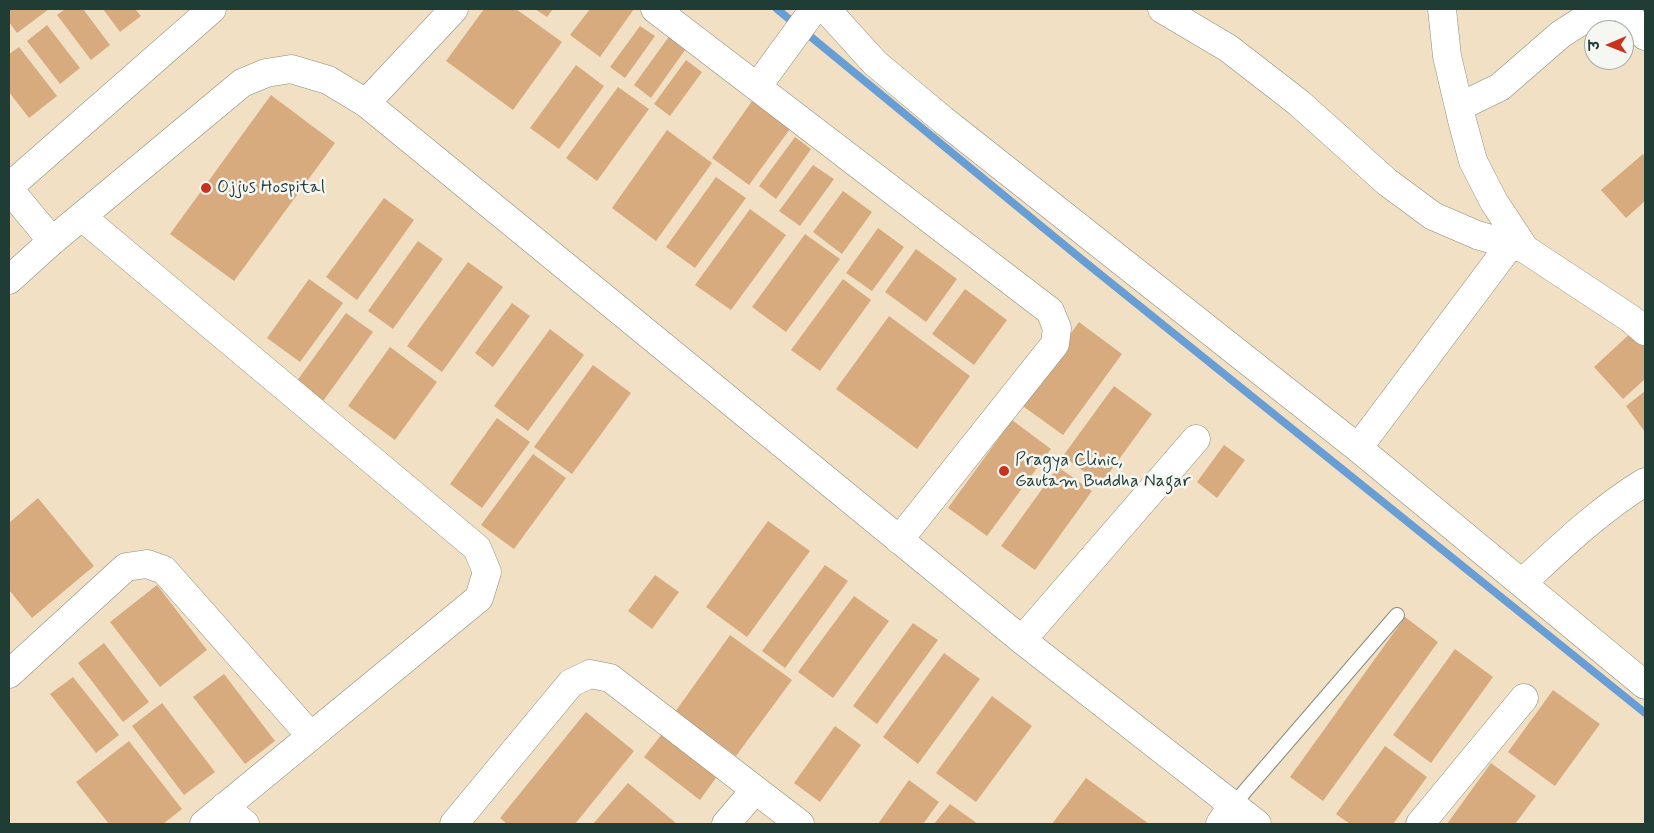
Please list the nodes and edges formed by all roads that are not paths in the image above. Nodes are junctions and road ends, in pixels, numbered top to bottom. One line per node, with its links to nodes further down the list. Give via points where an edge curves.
1 (212, 9): 13 (street)
2 (454, 9): 11 (street)
3 (655, 9): 10 (street)
4 (1162, 9): 16 (street, via 1228,48 1299,104 1387,182 1433,216 1477,235)
5 (1442, 9): 12 (street, via 1447,56)
6 (1606, 9): 12 (street, via 1561,34 1500,87)
7 (1624, 9): 9 (street)
8 (816, 12): 10 (street); 20 (street, via 943,120)
9 (1645, 36)
10 (757, 87): 22 (street, via 1050,311 1057,328 1055,344)
11 (366, 103): 14 (street, via 328,80 291,69 266,73 242,83); 22 (street)
12 (1459, 107): 16 (street, via 1473,161)
13 (9, 188): 15 (street)
14 (82, 217): 15 (street); 29 (street, via 477,548 487,572 479,598)
15 (52, 241): 17 (street)
16 (1518, 247): 18 (street); 20 (street)
17 (9, 280)
18 (1645, 331)
19 (1196, 439): 25 (street)
20 (1358, 448): 23 (street)
21 (1645, 482): 23 (street, via 1582,527)
22 (899, 540): 25 (street)
23 (1522, 583): 27 (street)
24 (1397, 615): 31 (lane)
25 (1022, 640): 31 (street)
26 (9, 674): 29 (street, via 126,567 147,564 164,570)
27 (1645, 685)
28 (1524, 698): 38 (street)
29 (310, 736): 32 (street)
30 (755, 790): 34 (street, via 610,678 590,674 572,683); 35 (street); 36 (street)
31 (1226, 815): 37 (street)
32 (214, 816): 33 (street)
33 (245, 824)
34 (454, 824)
35 (726, 824)
36 (800, 824)
37 (1258, 824)
38 (1420, 824)

